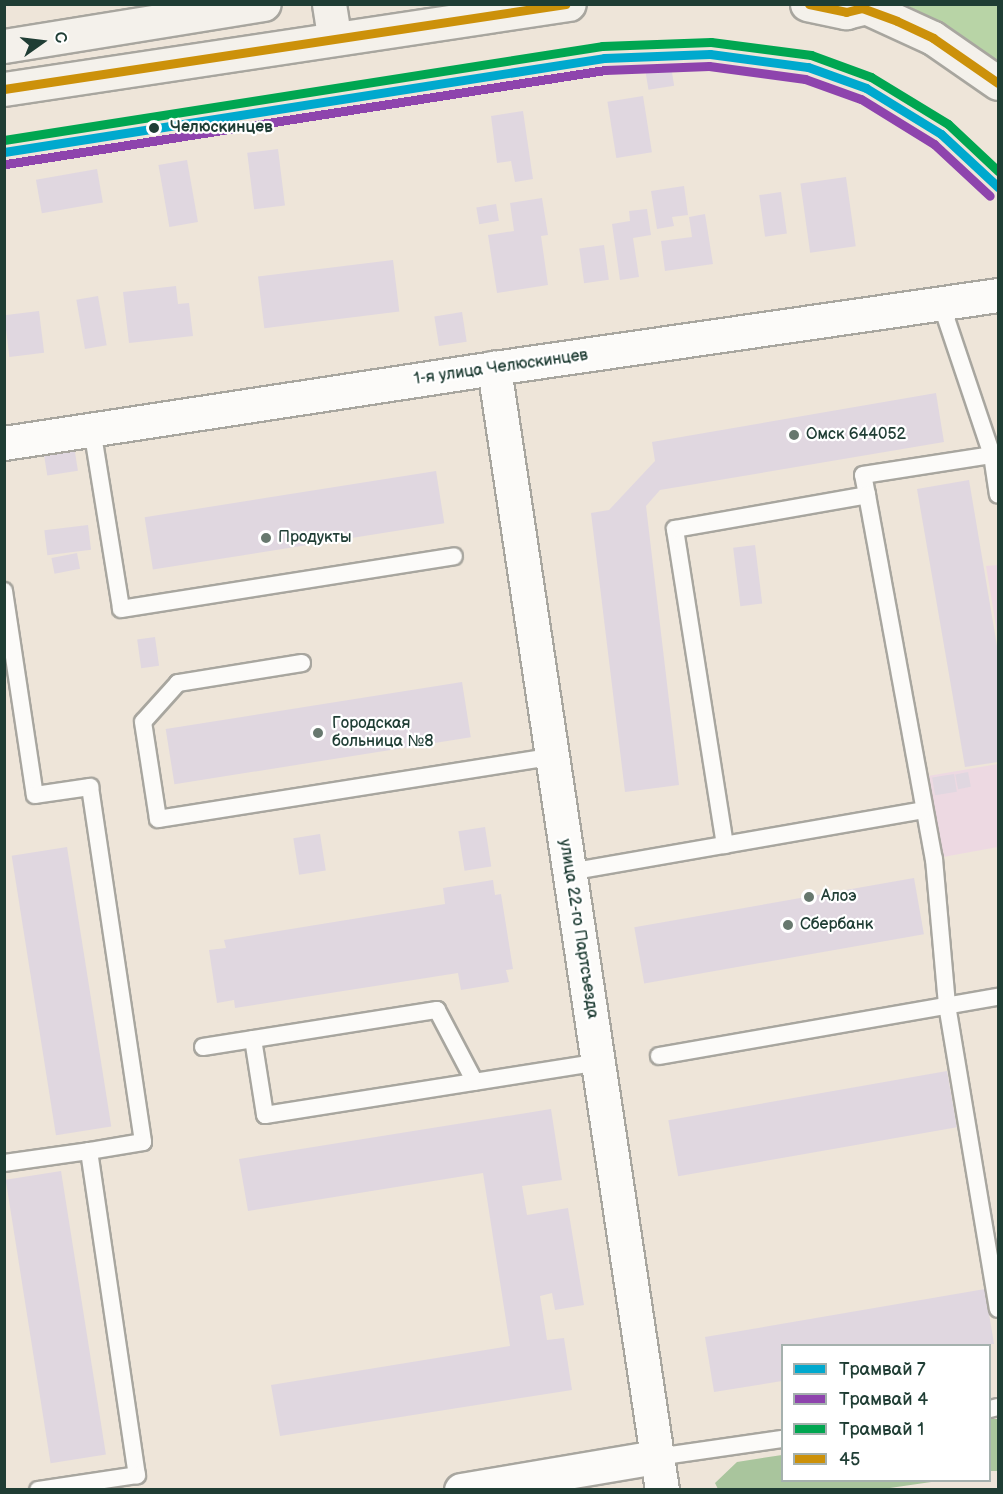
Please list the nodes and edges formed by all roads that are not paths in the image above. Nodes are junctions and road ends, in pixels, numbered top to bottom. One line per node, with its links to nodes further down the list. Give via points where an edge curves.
1 (264, 4): 7 (main road)
2 (329, 4): 6 (main road)
3 (568, 4): 6 (main road)
4 (807, 4): 5 (main road, via 846,12)
5 (860, 6): 8 (main road, via 933,38)
6 (334, 37): 9 (main road)
7 (4, 46)
8 (999, 83)
9 (4, 89)
10 (997, 297): 11 (street, 1-я улица Челюскинцев)
11 (942, 306): 12 (street, 1-я улица Челюскинцев); 15 (lane)
12 (494, 368): 13 (street, 1-я улица Челюскинцев); 21 (street, улица 22-го Партсъезда)
13 (92, 429): 14 (street, 1-я улица Челюскинцев); 18 (lane, via 121,609)
14 (4, 443)
15 (992, 456): 16 (lane, via 864,475); 17 (lane)
16 (867, 495): 22 (lane); 23 (lane, via 675,529)
17 (999, 495)
18 (454, 556)
19 (4, 591): 32 (lane, via 35,795 90,787 144,1142)
20 (302, 663): 21 (lane, via 178,683 143,722 158,819)
21 (551, 757): 24 (street, улица 22-го Партсъезда)
22 (923, 810): 23 (lane); 26 (lane, via 934,859)
23 (725, 845): 24 (lane)
24 (569, 872): 30 (street, улица 22-го Партсъезда)
25 (999, 997): 26 (lane)
26 (947, 1005): 29 (lane); 34 (lane)
27 (253, 1039): 28 (lane); 31 (lane, via 437,1010); 31 (lane, via 265,1115)
28 (203, 1047)
29 (659, 1056)
30 (598, 1062): 31 (lane); 36 (street, улица 22-го Партсъезда)
31 (475, 1082)
32 (88, 1150): 33 (lane); 37 (lane, via 137,1475)
33 (4, 1163)
34 (999, 1309)
35 (781, 1439): 36 (lane)
36 (657, 1457): 38 (street); 39 (street, улица 22-го Партсъезда)
37 (38, 1490)
38 (461, 1490)
39 (662, 1490)

